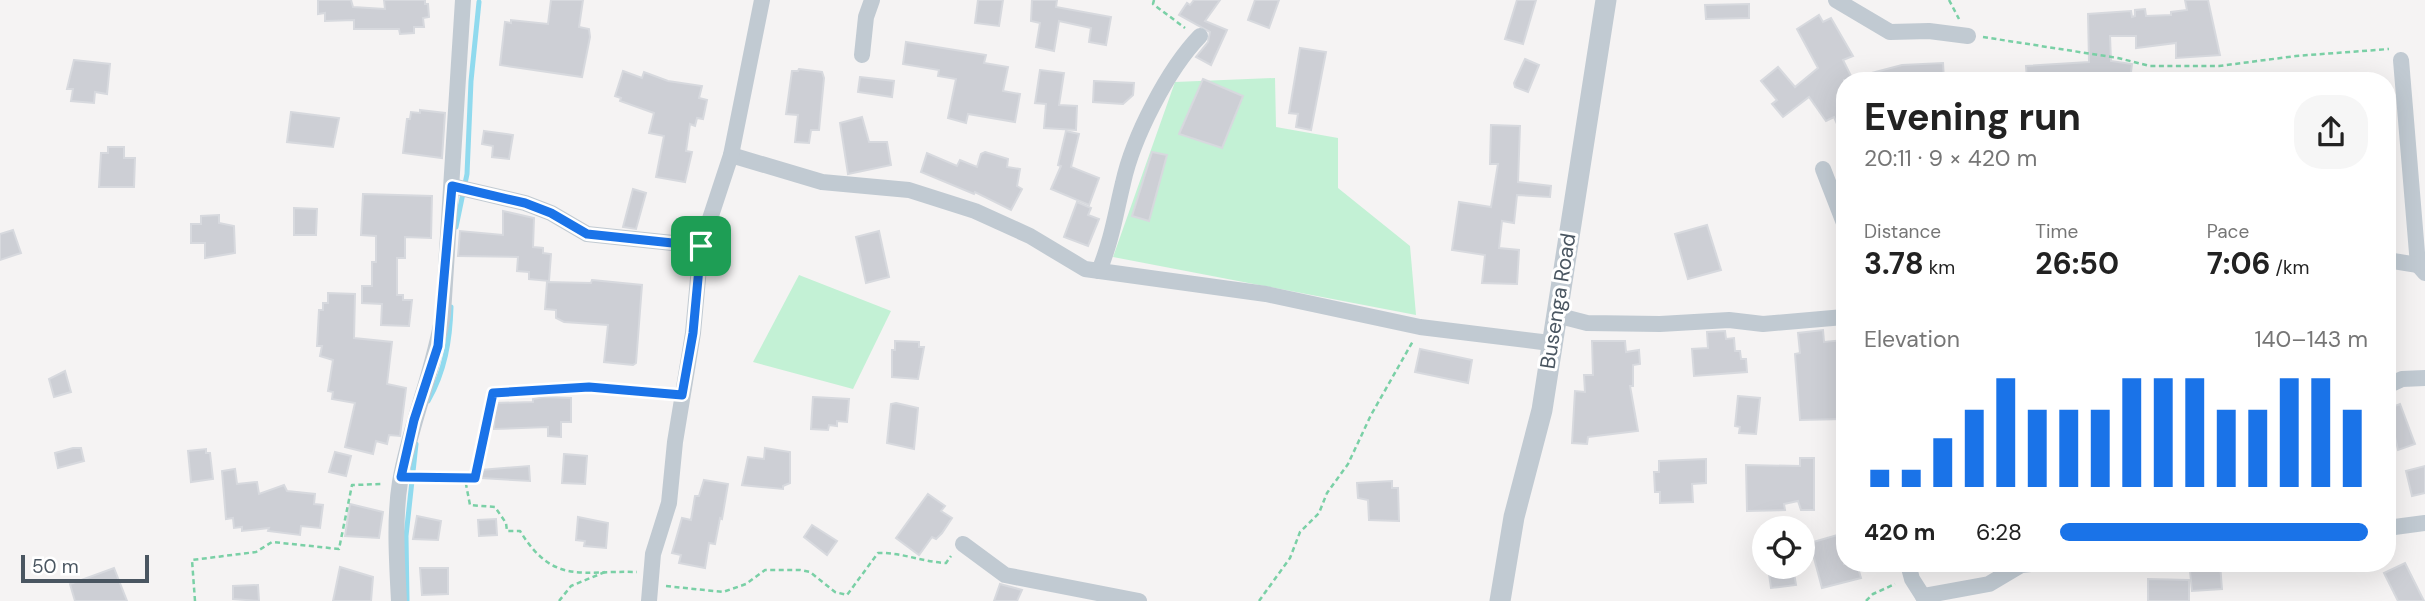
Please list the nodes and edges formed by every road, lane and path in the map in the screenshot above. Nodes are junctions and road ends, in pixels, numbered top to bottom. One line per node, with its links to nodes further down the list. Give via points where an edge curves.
1 (463, 0): 13 (street)
2 (762, 0): 11 (street)
3 (872, 0): 9 (street)
4 (1154, 0): 7 (path, via 1166,16)
5 (1606, 0): 19 (street, Busenga Road)
6 (1836, 0): 8 (street, via 1889,32)
7 (1200, 36): 18 (street, via 1173,67 1144,128 1123,181 1114,233)
8 (1968, 36): 10 (path, via 2150,66 2219,66 2377,48 2389,48)
9 (862, 55)
10 (2401, 60): 17 (street)
11 (731, 155): 15 (street); 18 (street, via 822,182 909,190 975,211 1030,236 1085,269)
12 (1823, 169): 14 (street)
13 (452, 186): 15 (street, via 525,203 587,234); 27 (street, via 438,346 414,420)
14 (1836, 202)
15 (701, 246): 25 (street)
16 (2396, 262): 17 (street)
17 (2422, 269)
18 (1099, 271): 21 (street, via 1266,294)
19 (1556, 315): 20 (street, via 1611,324 1729,320 1763,324); 22 (street, Busenga Road)
20 (1836, 318)
21 (1420, 327): 22 (street); 41 (path, via 1348,464)
22 (1550, 342): 42 (street, Busenga Road, via 1542,410 1514,517)
23 (2425, 377): 24 (street)
24 (2396, 382)
25 (682, 395): 26 (path, via 589,387 493,393 475,478); 35 (street, via 670,503 653,554)
26 (465, 480): 27 (path); 31 (path, via 470,505 495,507 507,531 520,531 530,548 550,565 568,574)
27 (401, 481): 37 (path, via 352,485 339,549 272,541 256,552 192,560); 38 (street)
28 (2425, 523): 29 (street)
29 (2396, 527)
30 (963, 544): 35 (path, via 946,563 878,553 847,595 800,570 765,570 746,584 723,592); 40 (street, via 1005,575)
31 (608, 571): 35 (path); 39 (path, via 571,586)
32 (1908, 572): 43 (path)
33 (1910, 572): 36 (street)
34 (2009, 572): 36 (street, via 1989,584)
35 (650, 586)
36 (1924, 599)
37 (195, 601)
38 (399, 601)
39 (559, 601)
40 (1139, 601)
41 (1259, 601)
42 (1500, 601)
43 (1866, 601)

